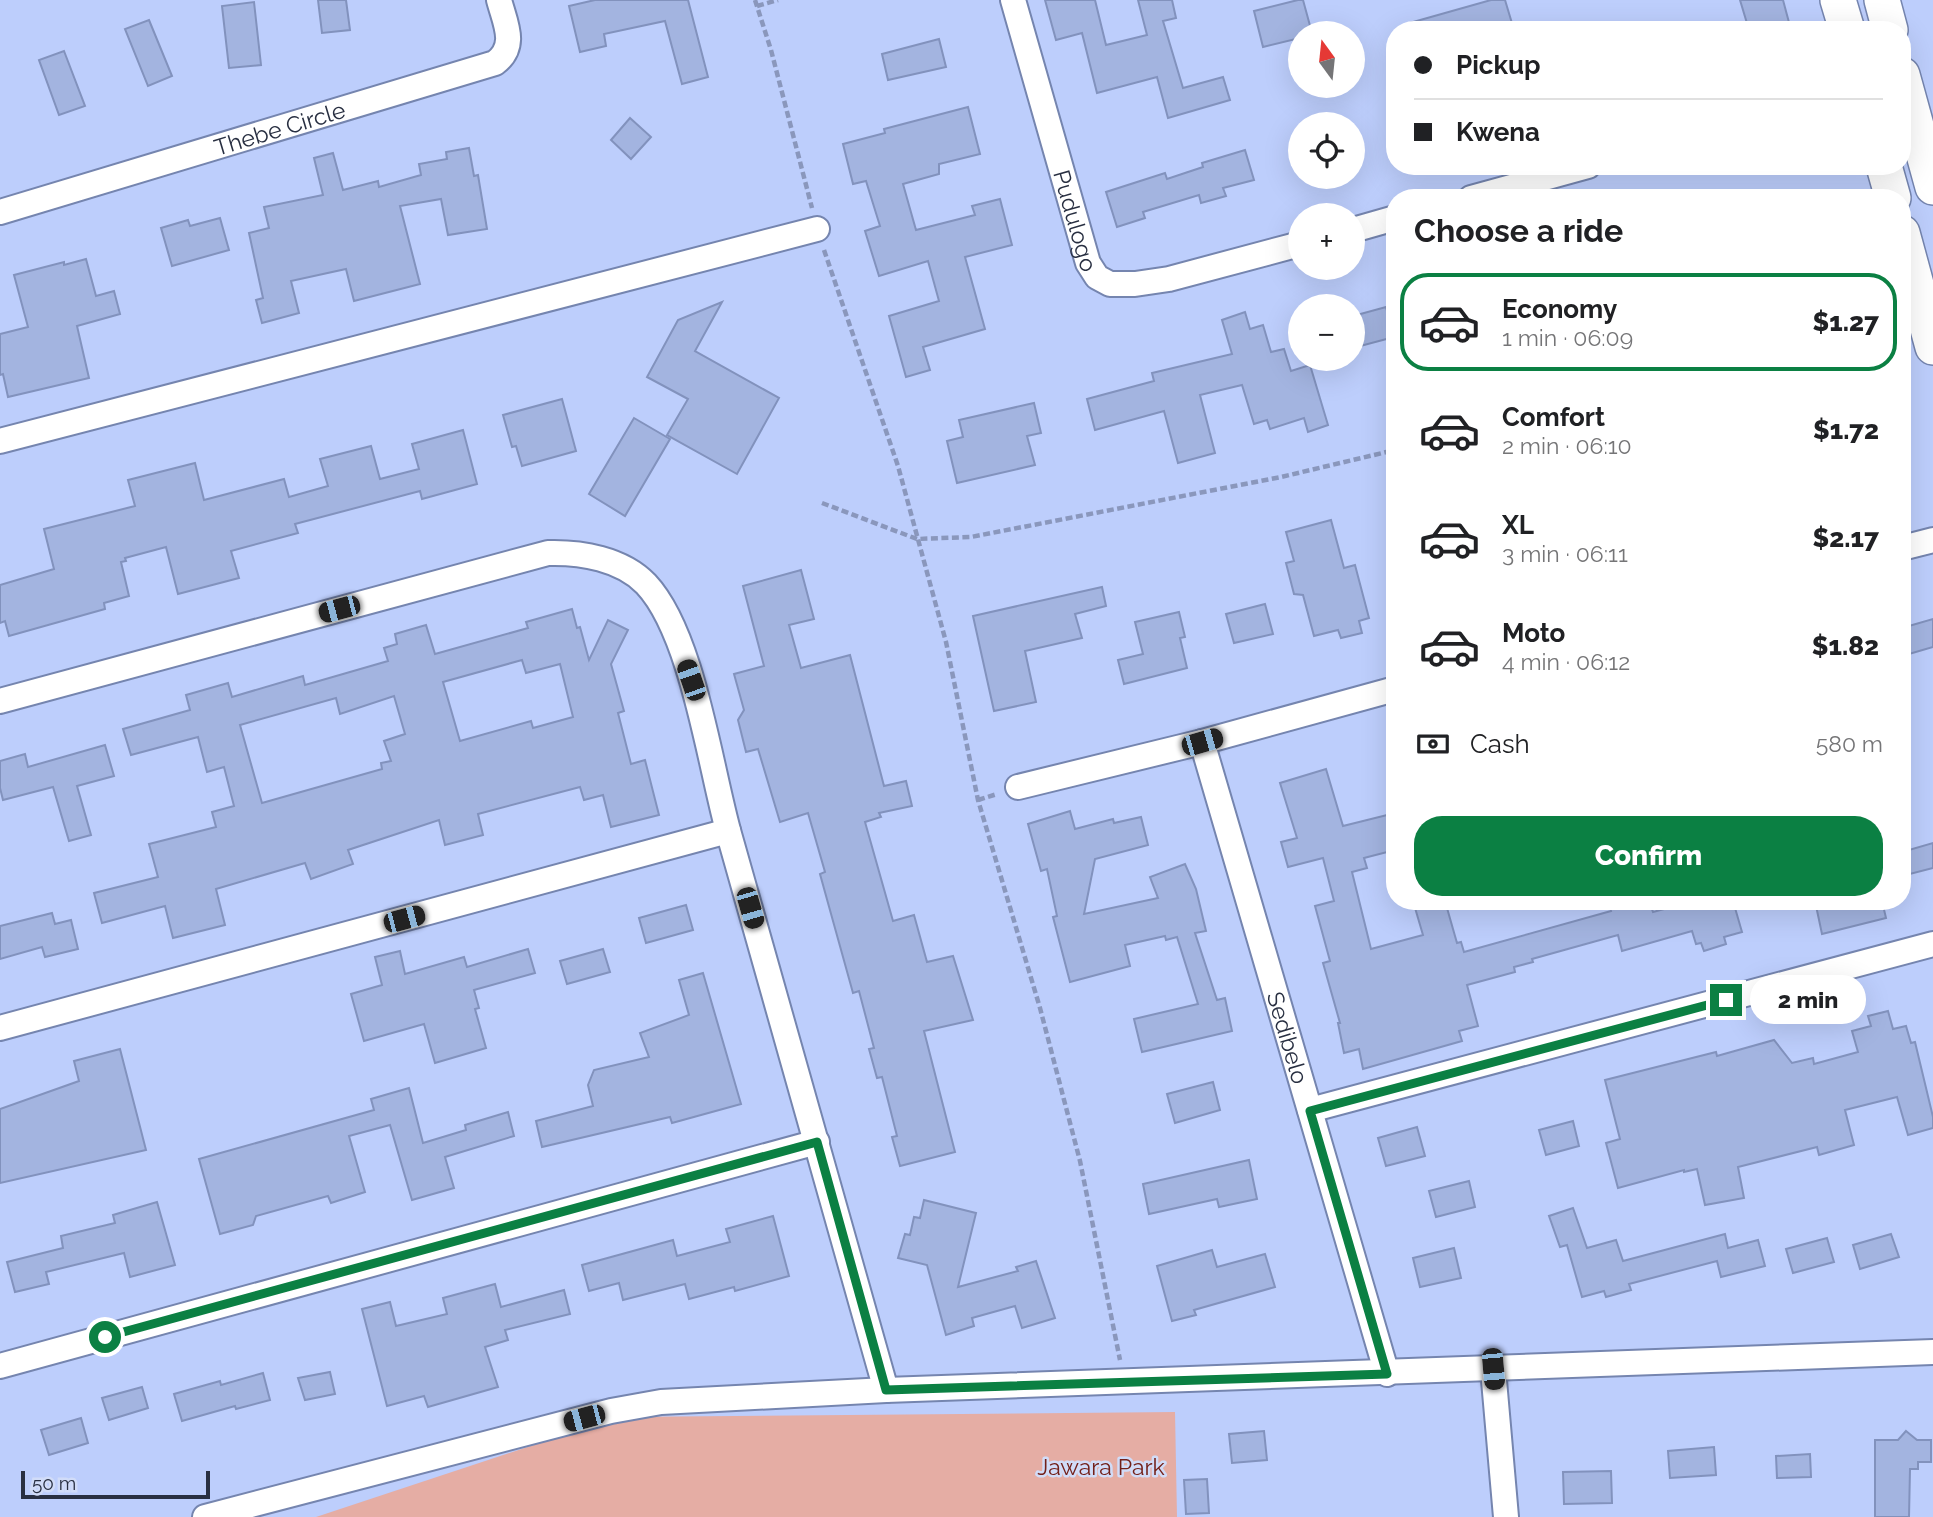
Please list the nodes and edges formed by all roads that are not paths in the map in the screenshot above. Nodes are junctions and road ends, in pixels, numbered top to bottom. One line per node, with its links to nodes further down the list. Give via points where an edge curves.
1 (499, 0): 11 (street, Thebe Circle, via 509,45 495,62)
2 (1013, 0): 15 (street, Pudulogo, via 1088,263 1097,277 1110,284 1169,279)
3 (1838, 0): 5 (main road)
4 (1882, 0): 6 (main road)
5 (1844, 21)
6 (1888, 21)
7 (1913, 155): 9 (main road)
8 (1555, 175): 10 (street)
9 (1933, 187)
10 (1504, 189)
11 (0, 212)
12 (1386, 220): 13 (street)
13 (1365, 226)
14 (817, 229): 18 (street)
15 (1288, 247)
16 (1911, 266): 17 (main road)
17 (1933, 347)
18 (0, 441)
19 (1933, 540): 20 (street)
20 (1911, 546)
21 (1386, 691): 23 (street)
22 (0, 701): 25 (street, via 548,553 571,552 622,568 645,584 664,609 691,680)
23 (1202, 742): 24 (street); 28 (street, Sedibelo)
24 (1018, 787)
25 (728, 831): 27 (street); 29 (street)
26 (1933, 944): 28 (street)
27 (0, 1028)
28 (1310, 1111): 33 (street, Sedibelo)
29 (817, 1142): 31 (street); 34 (street)
30 (1933, 1352): 32 (street)
31 (0, 1366)
32 (1493, 1369): 33 (street); 36 (street)
33 (1387, 1374): 34 (street)
34 (886, 1390): 35 (street, via 635,1405)
35 (206, 1517)
36 (1506, 1517)

